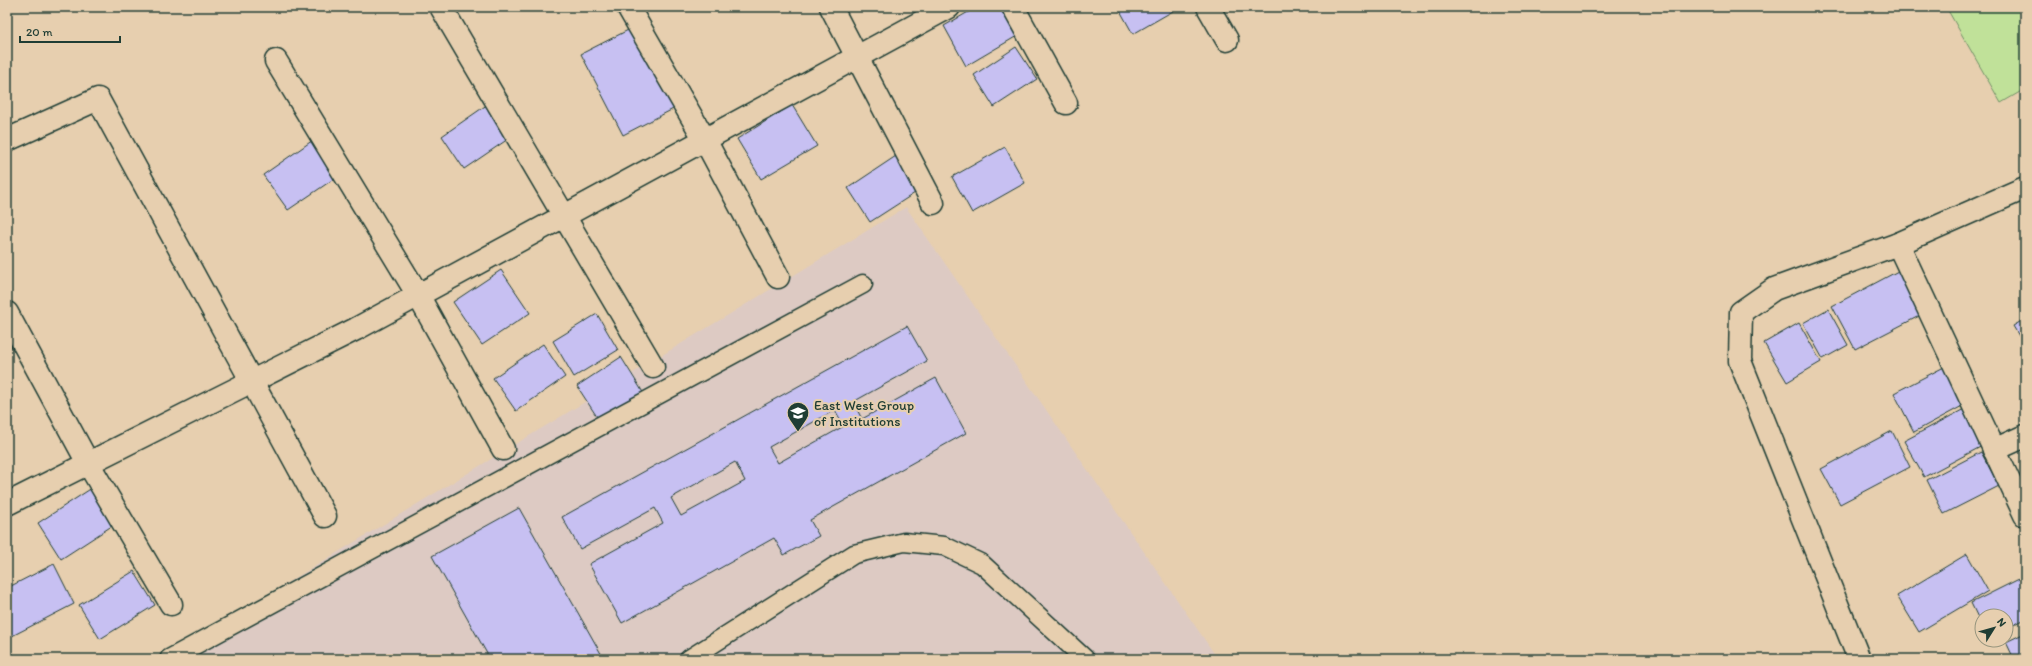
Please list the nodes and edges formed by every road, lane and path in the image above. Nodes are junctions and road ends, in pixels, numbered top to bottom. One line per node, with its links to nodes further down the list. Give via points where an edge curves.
1 (441, 7): 15 (street)
2 (628, 7): 12 (street)
3 (831, 7): 8 (street)
4 (949, 7): 8 (street)
5 (1013, 7): 10 (street)
6 (1208, 7): 7 (street)
7 (1228, 40)
8 (858, 56): 12 (street); 14 (street)
9 (276, 61): 19 (street)
10 (1066, 103)
11 (7, 140): 22 (street, via 98,99)
12 (704, 140): 15 (street); 17 (street)
13 (2025, 188): 16 (street)
14 (933, 203)
15 (565, 215): 19 (street); 21 (street)
16 (1898, 244): 25 (street); 34 (street, via 1774,290 1741,312 1740,361)
17 (778, 277)
18 (863, 284): 31 (lane)
19 (418, 295): 22 (street); 24 (street)
20 (7, 313): 26 (street)
21 (653, 367)
22 (252, 381): 26 (street); 29 (street)
23 (2025, 436): 25 (street)
24 (503, 449)
25 (1994, 450): 28 (street)
26 (88, 463): 27 (street); 30 (street)
27 (7, 504)
28 (2025, 515)
29 (325, 516)
30 (171, 604)
31 (169, 659)
32 (689, 659): 33 (lane, via 854,554 904,542 944,546 982,564)
33 (1085, 659)
34 (1859, 659)

